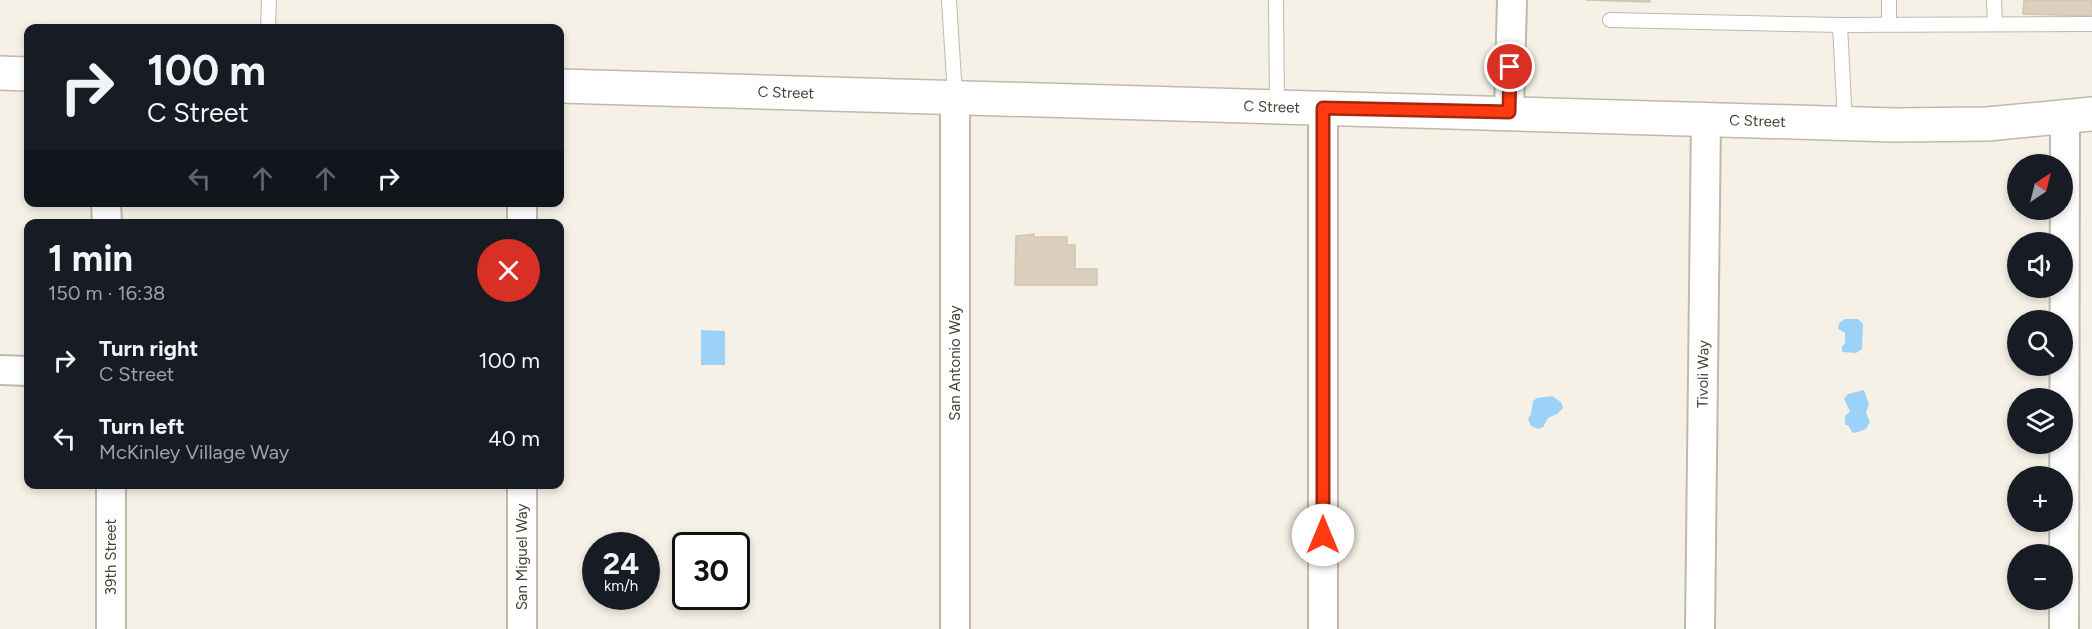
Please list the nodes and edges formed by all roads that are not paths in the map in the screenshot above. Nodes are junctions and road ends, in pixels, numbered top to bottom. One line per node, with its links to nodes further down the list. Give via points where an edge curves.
1 (268, 0): 8 (lane)
2 (949, 0): 16 (lane)
3 (1276, 0): 17 (lane)
4 (1512, 0): 19 (street)
5 (1889, 0): 12 (lane)
6 (1994, 0): 9 (lane)
7 (1610, 20): 11 (lane)
8 (267, 24)
9 (1995, 24): 10 (lane); 12 (lane)
10 (2092, 24)
11 (1840, 25): 12 (lane); 22 (lane)
12 (1889, 25)
13 (0, 73): 14 (street)
14 (24, 74)
15 (564, 86): 16 (street, C Street)
16 (955, 96): 17 (street, C Street); 29 (street, San Antonio Way)
17 (1277, 106): 18 (street, C Street)
18 (1323, 108): 19 (street, C Street); 30 (street)
19 (1509, 112): 21 (street, C Street)
20 (2079, 116): 22 (street, C Street, via 1977,124); 32 (street)
21 (1706, 119): 22 (street, C Street); 31 (street, Tivoli Way)
22 (1845, 124)
23 (0, 370): 24 (street)
24 (24, 371)
25 (111, 489): 27 (street, 39th Street)
26 (522, 489): 28 (street, San Miguel Way)
27 (111, 629)
28 (522, 629)
29 (955, 629)
30 (1323, 629)
31 (1700, 629)
32 (2064, 629)

